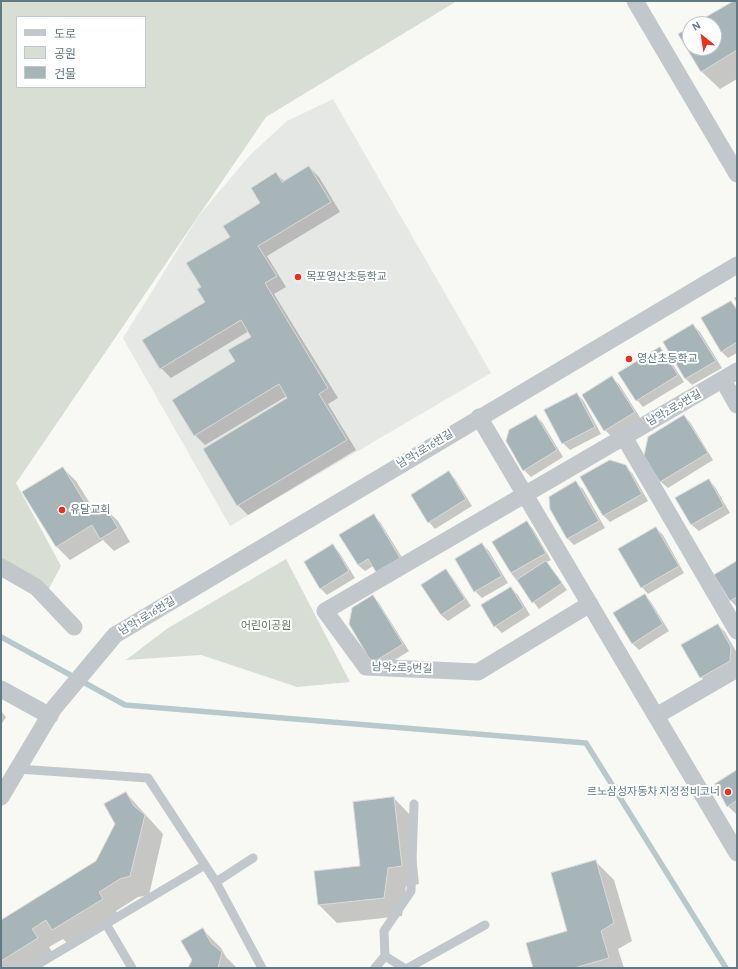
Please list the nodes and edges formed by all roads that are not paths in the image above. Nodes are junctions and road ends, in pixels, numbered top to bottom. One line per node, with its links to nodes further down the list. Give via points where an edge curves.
1 (635, 1): 2 (street)
2 (737, 174)
3 (737, 265): 6 (street, 남악1로16번길)
4 (730, 376): 5 (street, 남악2로9번길); 7 (street, 남악2로9번길)
5 (737, 405)
6 (479, 417): 8 (street); 15 (street, 남악1로16번길, via 114,635)
7 (624, 437): 8 (street, 남악2로9번길); 12 (street)
8 (525, 495): 10 (street); 10 (street, 남악2로9번길, via 325,611 366,667 478,672)
9 (1, 567): 11 (street, via 36,587)
10 (590, 604): 16 (street)
11 (74, 627)
12 (737, 631)
13 (737, 669): 16 (street)
14 (1, 689): 15 (street)
15 (52, 712): 17 (street)
16 (656, 716): 20 (street)
17 (18, 769): 18 (street); 22 (lane, via 148,778)
18 (1, 796)
19 (414, 804): 26 (lane, via 411,891 384,931)
20 (737, 852)
21 (253, 858): 23 (lane)
22 (205, 865): 23 (lane); 24 (lane)
23 (216, 882): 29 (lane)
24 (106, 924): 27 (lane, via 35,966); 28 (lane)
25 (485, 925): 32 (lane)
26 (385, 956): 30 (lane); 31 (lane)
27 (36, 968)
28 (132, 968)
29 (262, 968)
30 (375, 968)
31 (404, 968)
32 (408, 968)

